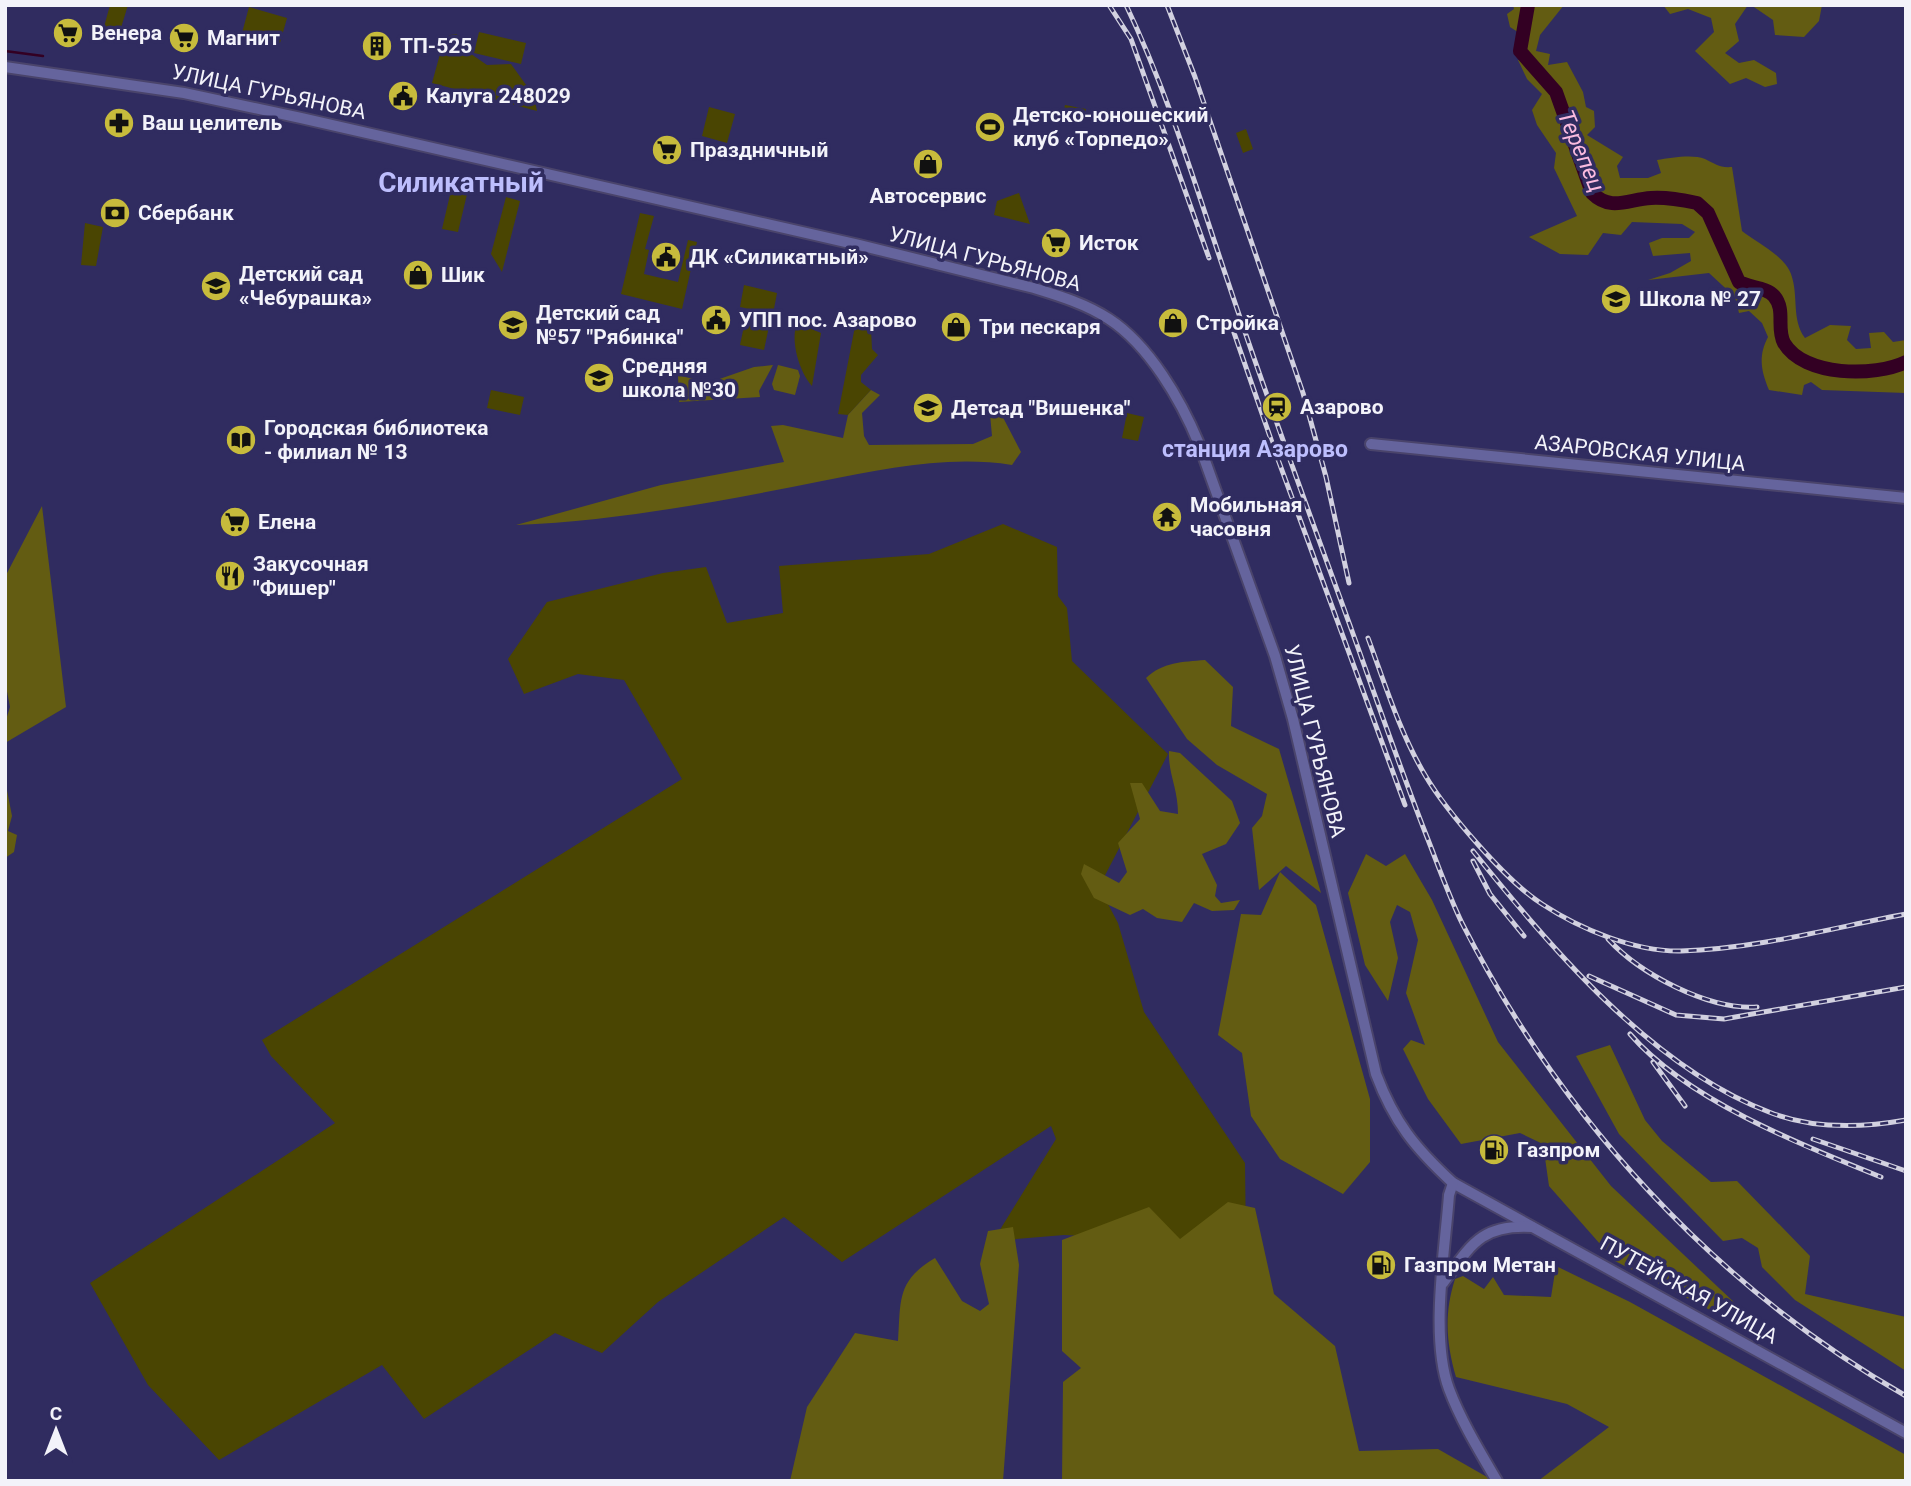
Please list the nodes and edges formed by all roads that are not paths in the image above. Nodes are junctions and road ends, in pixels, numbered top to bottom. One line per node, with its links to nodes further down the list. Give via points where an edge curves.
1 (5, 67): 4 (street, УЛИЦА ГУРЬЯНОВА, via 184,93 682,204 1034,288 1072,300 1110,320 1131,337 1153,366 1185,411 1199,444 1293,719 1376,1074 1389,1109 1405,1133)
2 (1371, 444): 3 (street, АЗАРОВСКАЯ УЛИЦА)
3 (1906, 498)
4 (1453, 1183): 5 (street, ПУТЕЙСКАЯ УЛИЦА); 6 (street)
5 (1538, 1227): 6 (street, via 1507,1226 1482,1235); 7 (street, ПУТЕЙСКАЯ УЛИЦА)
6 (1442, 1284): 8 (street, via 1441,1357 1449,1388)
7 (1906, 1433)
8 (1497, 1481)

